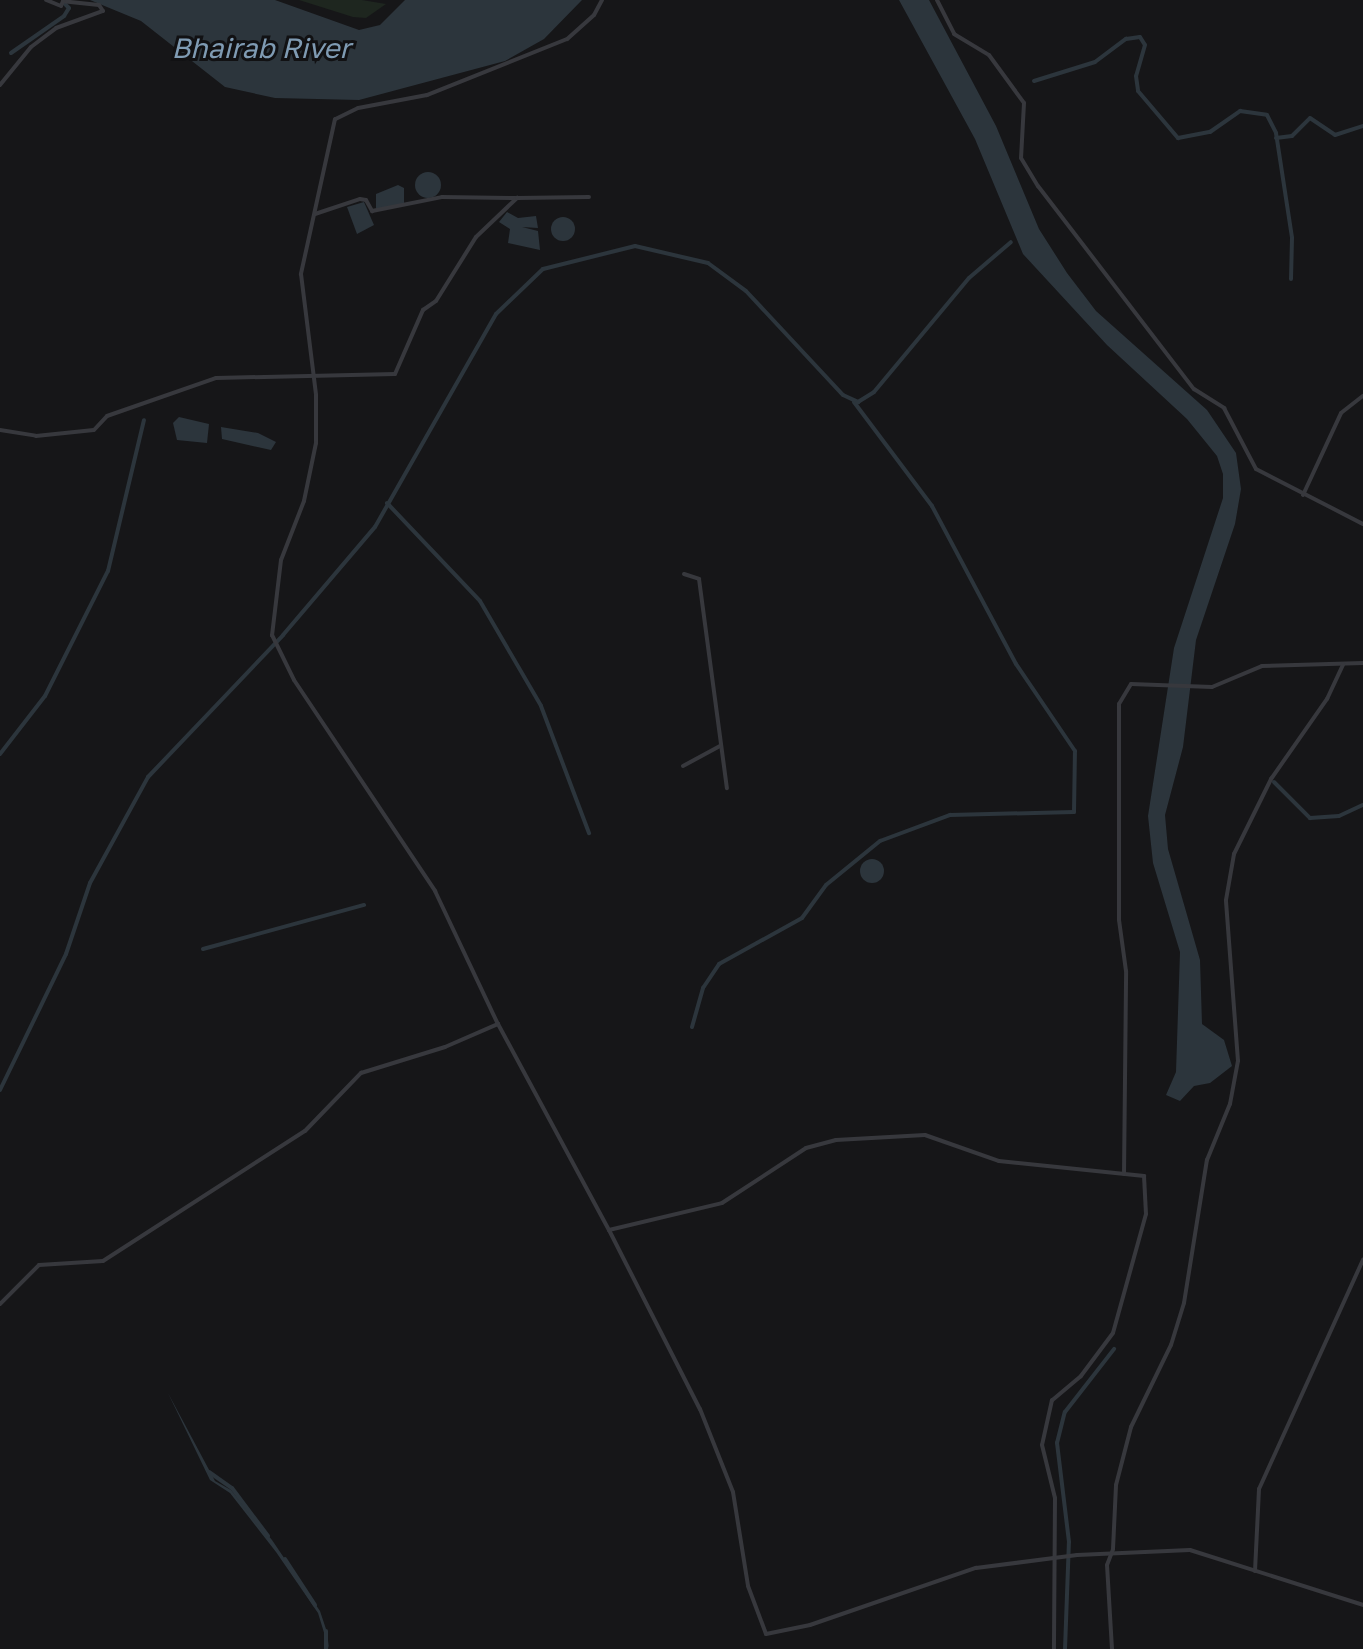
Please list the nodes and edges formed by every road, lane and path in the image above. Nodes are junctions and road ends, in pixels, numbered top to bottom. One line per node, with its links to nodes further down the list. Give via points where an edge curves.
1 (46, 0): 4 (street, via 61,6 63,1 99,5 103,11 56,28 31,47)
2 (602, 0): 7 (street, via 594,15 567,39 427,95 338,115)
3 (937, 0): 11 (street, via 954,34 989,55 1019,94 1027,118 1021,158 1104,279 1194,389 1224,408 1256,469)
4 (0, 85)
5 (589, 197): 6 (street)
6 (517, 198): 7 (street, via 442,197 372,211 360,199 331,204); 8 (street, via 476,237 436,301 423,310 395,374)
7 (313, 215): 8 (street, via 301,274)
8 (313, 374): 10 (street, via 216,378 107,416 94,430 36,436); 19 (street, via 316,443 304,501 281,560 272,635 294,680 435,891)
9 (1363, 396): 11 (street, via 1341,413)
10 (0, 430)
11 (1303, 495): 12 (street)
12 (1363, 524)
13 (684, 574): 16 (street, via 699,579)
14 (1363, 663): 15 (street)
15 (1343, 665): 20 (street, via 1262,666 1204,687 1131,684 1119,704 1119,920 1126,971); 24 (street, via 1327,699 1271,779 1234,854 1226,900 1238,1061 1230,1104 1207,1160 1184,1303 1124,1448)
16 (720, 746): 17 (street); 18 (street)
17 (683, 766)
18 (727, 788)
19 (498, 1024): 21 (street); 23 (street, via 361,1073 305,1131 103,1261 39,1265)
20 (1124, 1174): 21 (street, via 999,1161 925,1135 836,1140 806,1148 722,1203); 25 (street, via 1144,1176 1148,1183 1135,1258 1113,1333 1081,1376 1052,1400 1042,1445 1055,1498)
21 (609, 1230): 25 (street, via 706,1423 733,1492 748,1586 766,1634 824,1621 976,1568)
22 (1363, 1260): 26 (street, via 1259,1489)
23 (0, 1304)
24 (1111, 1555): 25 (street); 26 (street, via 1190,1550); 29 (street, via 1107,1565)
25 (1054, 1559): 28 (street)
26 (1255, 1571): 27 (street)
27 (1363, 1605)
28 (1054, 1649)
29 (1112, 1649)

